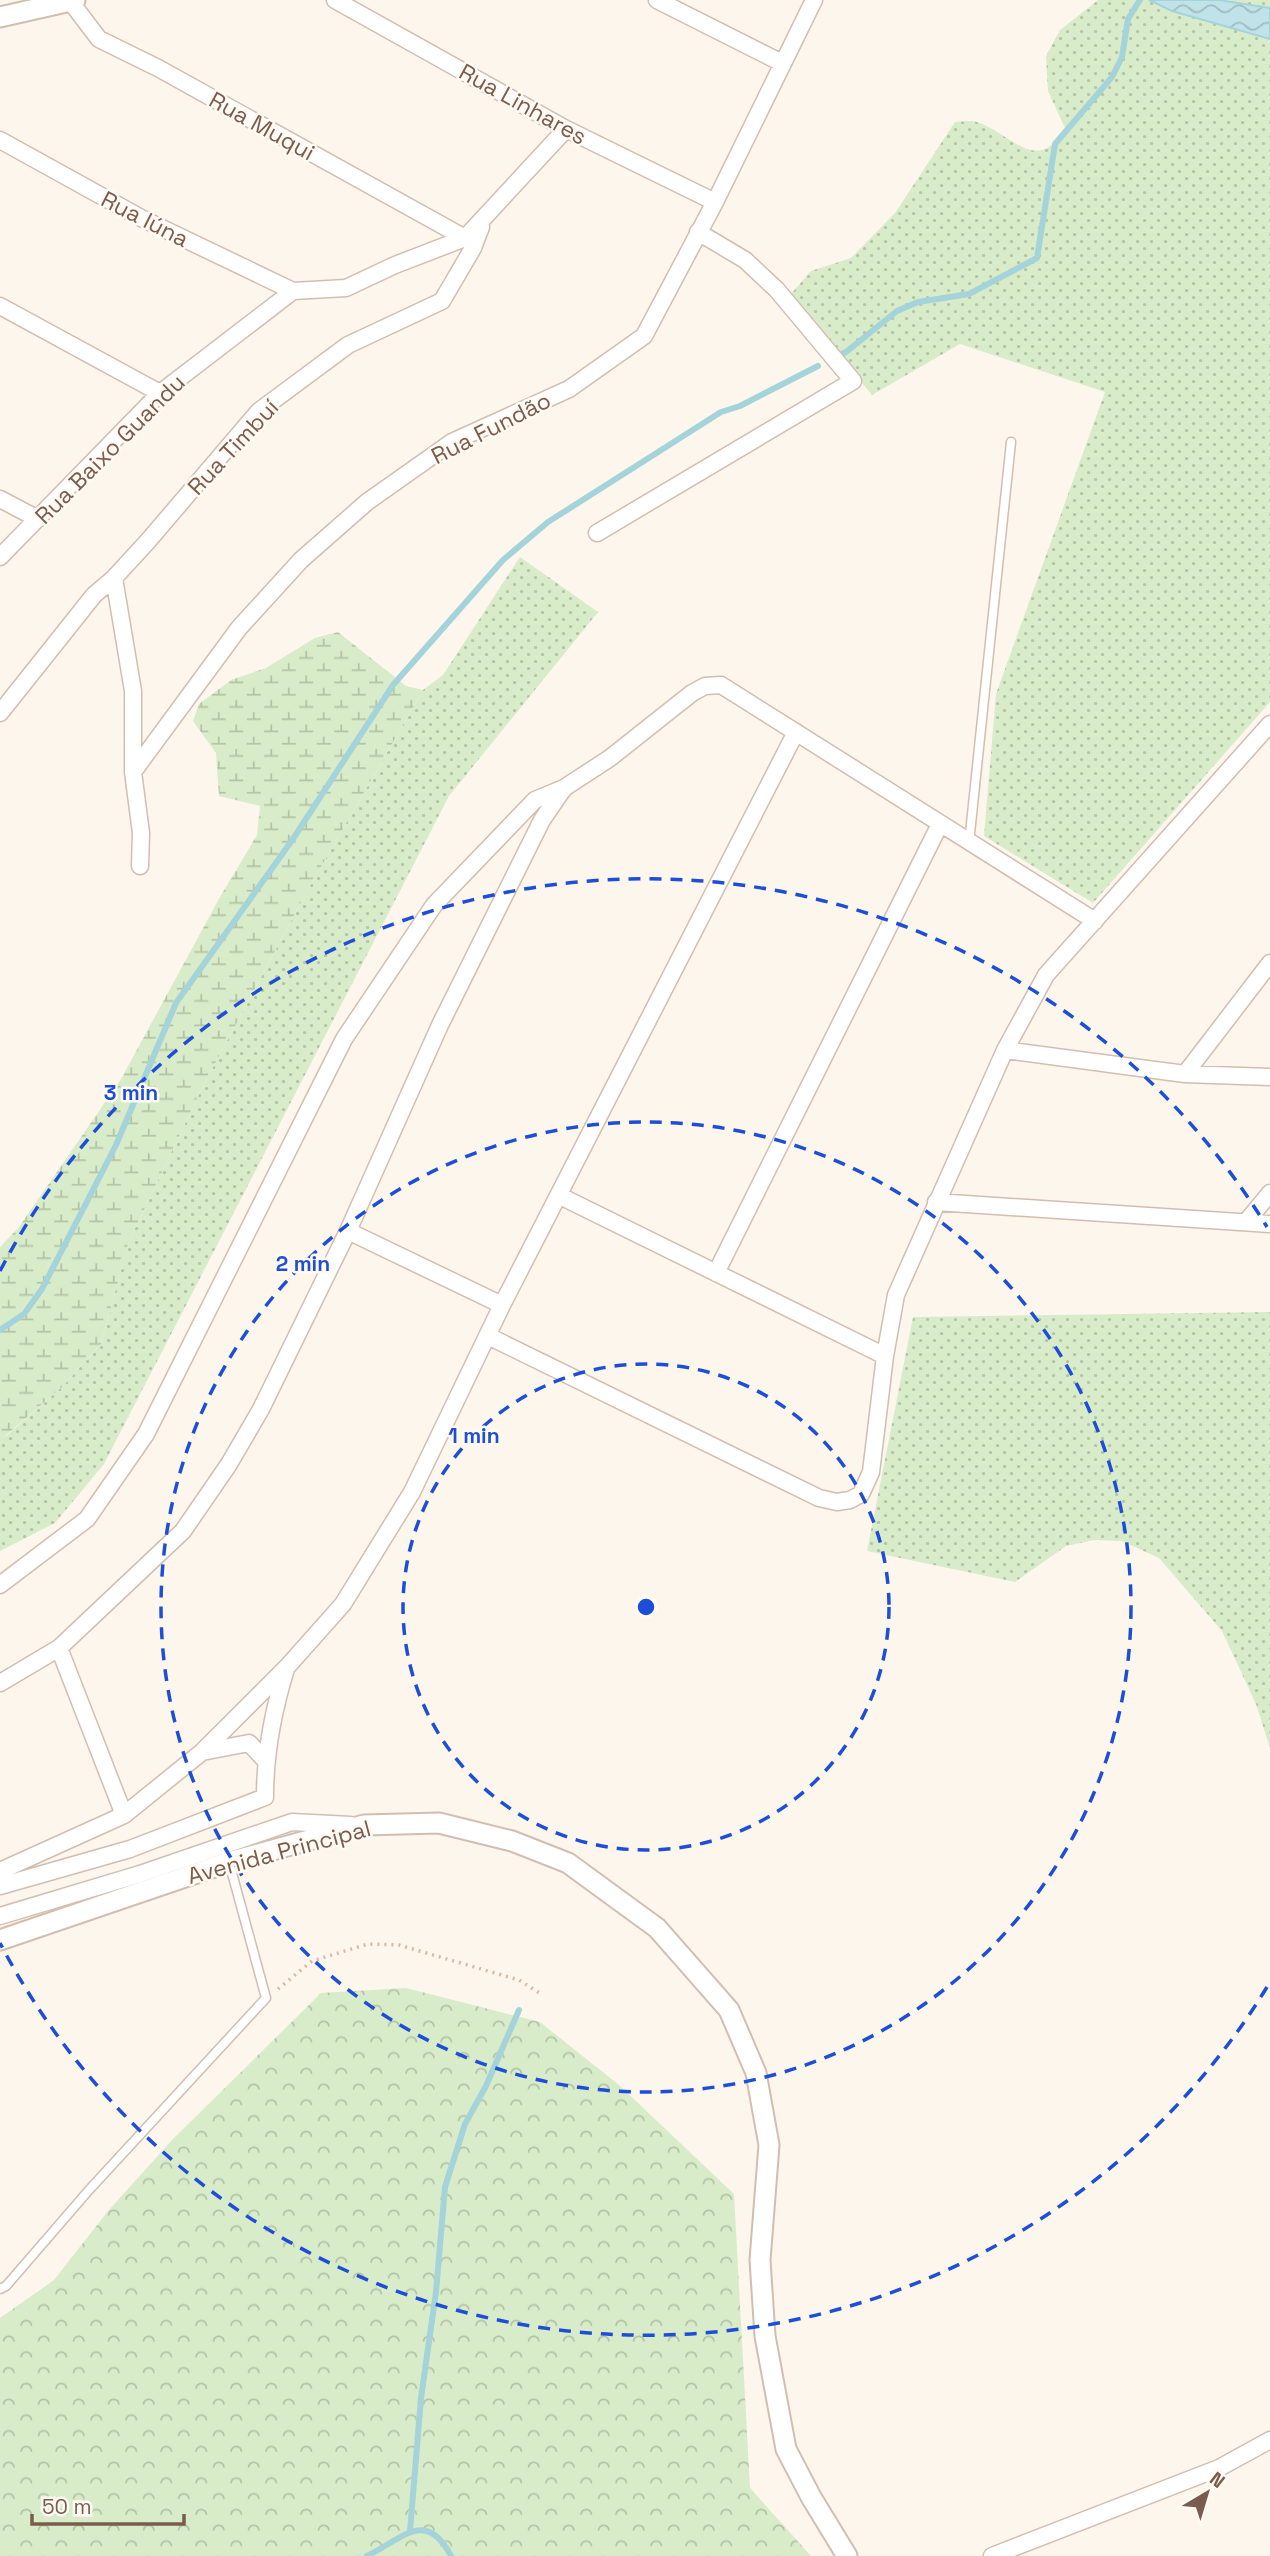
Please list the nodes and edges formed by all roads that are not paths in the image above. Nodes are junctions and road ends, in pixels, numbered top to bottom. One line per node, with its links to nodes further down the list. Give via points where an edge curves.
1 (335, 0): 7 (street, Rua Linhares)
2 (657, 0): 6 (street)
3 (814, 0): 6 (street, Rua Fundão)
4 (72, 1): 5 (street); 12 (street, Rua Muqui, via 99,39)
5 (0, 17)
6 (782, 63): 9 (street, Rua Fundão)
7 (566, 128): 9 (street, Rua Linhares); 10 (street)
8 (0, 141): 13 (street, Rua Iúna, via 143,219)
9 (715, 202): 11 (street, Rua Fundão)
10 (485, 216): 12 (street); 21 (street, Rua Timbuí, via 473,248 442,301 348,345 259,411)
11 (698, 232): 19 (street, via 745,260 853,380); 25 (street, Rua Fundão, via 644,336 569,390 452,442 368,502 301,560 239,628)
12 (465, 238): 13 (street, via 346,288)
13 (293, 291): 15 (street, Rua Baixo Guandu)
14 (0, 306): 15 (street)
15 (160, 393): 18 (street, Rua Baixo Guandu)
16 (1012, 442): 28 (lane)
17 (0, 499): 18 (street)
18 (38, 519): 20 (street, Rua Baixo Guandu)
19 (597, 533)
20 (0, 556)
21 (114, 578): 22 (street, Rua Timbuí, via 94,595); 25 (street, via 133,691)
22 (0, 713)
23 (1270, 724): 30 (street)
24 (796, 732): 26 (street, via 720,685 705,686); 27 (street); 36 (street)
25 (133, 772): 29 (street)
26 (564, 788): 40 (street, via 542,820 440,1025); 45 (street, via 535,800 434,905 344,1039 146,1434 87,1519)
27 (940, 824): 28 (street); 41 (street)
28 (969, 843): 30 (street)
29 (140, 866)
30 (1095, 921): 32 (street, via 1046,975)
31 (1270, 963): 33 (street)
32 (1005, 1050): 33 (street); 37 (street)
33 (1185, 1074): 34 (street)
34 (1270, 1077)
35 (1270, 1193): 38 (street)
36 (560, 1196): 41 (street); 42 (street)
37 (936, 1202): 38 (street); 44 (street, via 896,1295)
38 (1246, 1222): 39 (street)
39 (1270, 1224)
40 (348, 1231): 42 (street); 46 (street, via 261,1409 183,1531)
41 (716, 1273): 44 (street)
42 (502, 1305): 43 (street)
43 (488, 1336): 44 (street, via 819,1498 837,1502 861,1494 871,1472); 47 (street, via 382,1544 343,1604)
44 (884, 1356)
45 (0, 1585)
46 (59, 1648): 48 (street); 51 (street)
47 (287, 1667): 49 (street); 50 (street)
48 (0, 1683)
49 (202, 1752): 50 (street, via 249,1743); 51 (street)
50 (265, 1760): 53 (street, via 265,1797)
51 (124, 1815): 55 (street)
52 (364, 1825): 54 (street, Avenida Principal); 56 (street, via 292,1822); 62 (street, Avenida Principal, via 439,1822 512,1841 568,1863 657,1928 729,2010 756,2074 769,2145 760,2260 765,2336 786,2449)
53 (130, 1849): 56 (street); 57 (street)
54 (229, 1862): 59 (street, Avenida Principal); 60 (lane, via 266,1998)
55 (0, 1871)
56 (140, 1874): 58 (street)
57 (0, 1886)
58 (0, 1916)
59 (0, 1940)
60 (0, 2289)
61 (1270, 2440): 63 (street, via 1220,2468)
62 (847, 2556)
63 (992, 2556)

